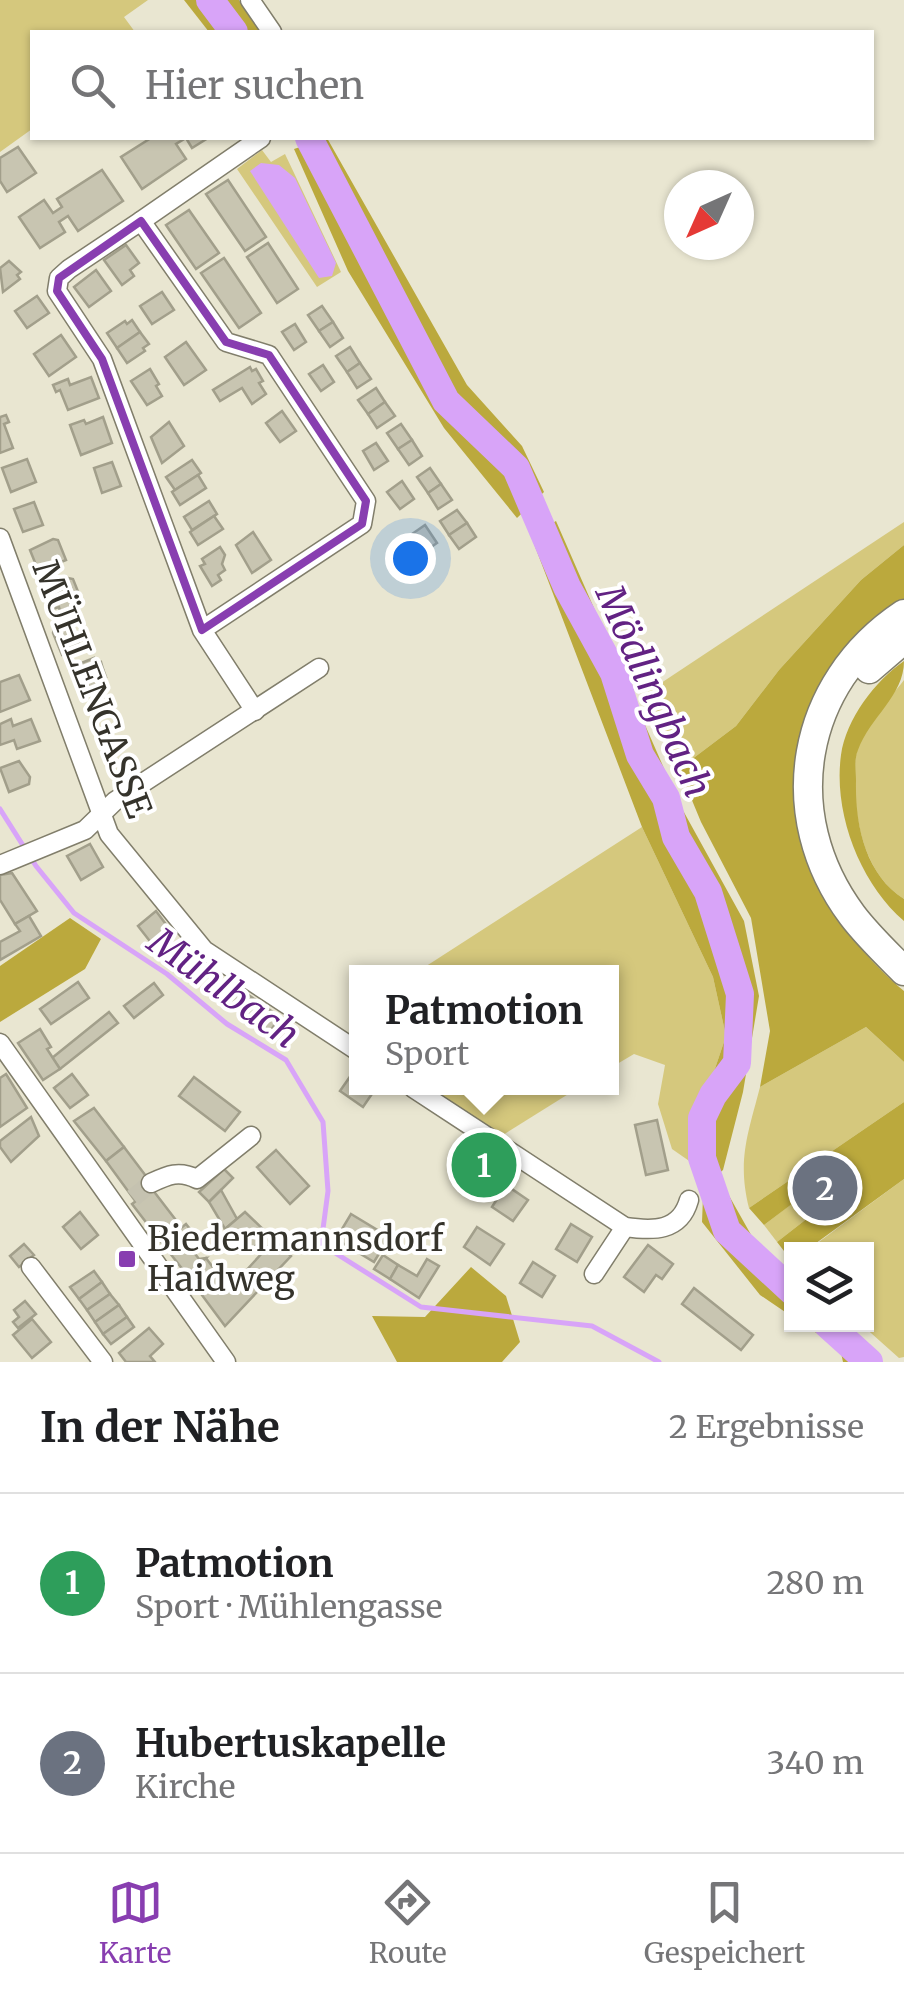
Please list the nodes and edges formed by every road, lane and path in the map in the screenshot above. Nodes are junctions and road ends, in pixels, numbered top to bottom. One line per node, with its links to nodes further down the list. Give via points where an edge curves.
1 (250, 0): 2 (street)
2 (271, 30)
3 (258, 140): 4 (street)
4 (141, 220): 7 (street, via 56,284 102,359); 7 (street, via 226,342 269,354 366,501 362,524)
5 (0, 538): 11 (street, MÜHLENGASSE)
6 (904, 614): 14 (highway, via 865,646 828,696 809,756 807,790 818,850 832,880 851,913)
7 (202, 630): 10 (street)
8 (904, 639): 13 (highway, via 854,688 832,738 826,783 841,860 874,915)
9 (319, 668): 10 (street)
10 (255, 711): 11 (street)
11 (101, 813): 12 (street, via 85,830); 16 (street, MÜHLENGASSE, via 109,834 204,950)
12 (0, 865)
13 (904, 946)
14 (904, 970)
15 (0, 1043): 25 (street, via 126,1204)
16 (349, 1045)
17 (424, 1095): 21 (street)
18 (251, 1136): 19 (street, via 197,1179 172,1174)
19 (151, 1183)
20 (689, 1200): 21 (street, via 672,1225)
21 (625, 1227): 23 (street)
22 (31, 1267): 24 (street)
23 (594, 1274)
24 (103, 1362)
25 (226, 1362)

